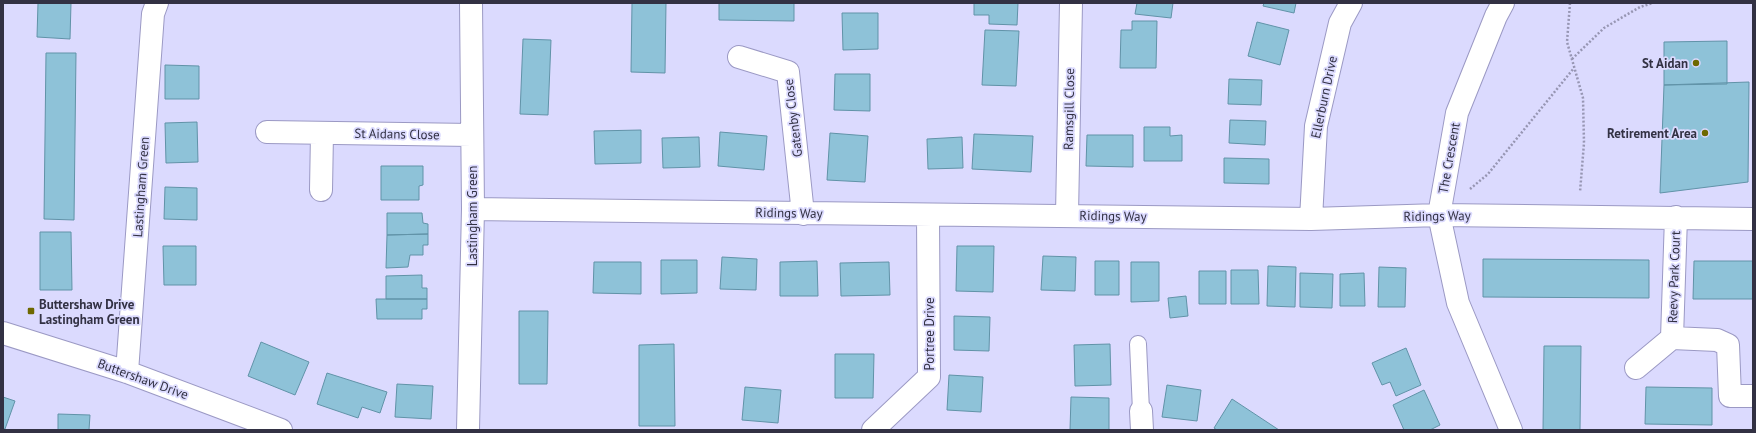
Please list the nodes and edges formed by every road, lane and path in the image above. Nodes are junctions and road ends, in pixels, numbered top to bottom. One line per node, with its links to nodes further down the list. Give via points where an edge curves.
1 (157, 3): 31 (street, Lastingham Green, via 153,14)
2 (471, 3): 15 (street, Lastingham Green)
3 (1071, 3): 21 (street, Ramsgill Close)
4 (1351, 3): 25 (street, Ellerburn Drive, via 1340,23 1316,126)
5 (1503, 3): 22 (street, The Crescent, via 1457,113)
6 (1570, 3): 11 (path, via 1567,42)
7 (1638, 3): 9 (path)
8 (1653, 3): 9 (path)
9 (1640, 7): 11 (path, via 1604,28)
10 (739, 57): 19 (street, Gatenby Close, via 788,72)
11 (1572, 59): 12 (path)
12 (1574, 68): 17 (path, via 1488,174); 23 (path, via 1583,98 1584,143)
13 (267, 132): 14 (street, St Aidans Close)
14 (322, 132): 15 (street, St Aidans Close); 16 (street)
15 (472, 135): 18 (street, Lastingham Green)
16 (321, 190)
17 (1469, 190)
18 (473, 209): 19 (street, Ridings Way); 35 (street, Lastingham Green)
19 (803, 214): 20 (street, Ridings Way)
20 (928, 214): 21 (street, Ridings Way); 36 (street, Portree Drive, via 929,377)
21 (1067, 215): 25 (street, Ridings Way)
22 (1439, 215): 23 (street, Ridings Way); 25 (street, Ridings Way); 37 (street, The Crescent, via 1458,303)
23 (1578, 216): 24 (street, Ridings Way)
24 (1676, 217): 26 (street, Ridings Way); 28 (street, Reevy Park Court)
25 (1311, 219)
26 (1753, 219)
27 (3, 333): 31 (street, Buttershaw Drive)
28 (1672, 338): 30 (street, Reevy Park Court); 32 (street, Reevy Park Court, via 1718,340 1728,345 1730,396)
29 (1138, 344): 33 (lane)
30 (1636, 368)
31 (127, 372): 34 (street, Buttershaw Drive)
32 (1753, 396)
33 (1142, 420)
34 (281, 430)
35 (468, 430)
36 (873, 430)
37 (1511, 430)

